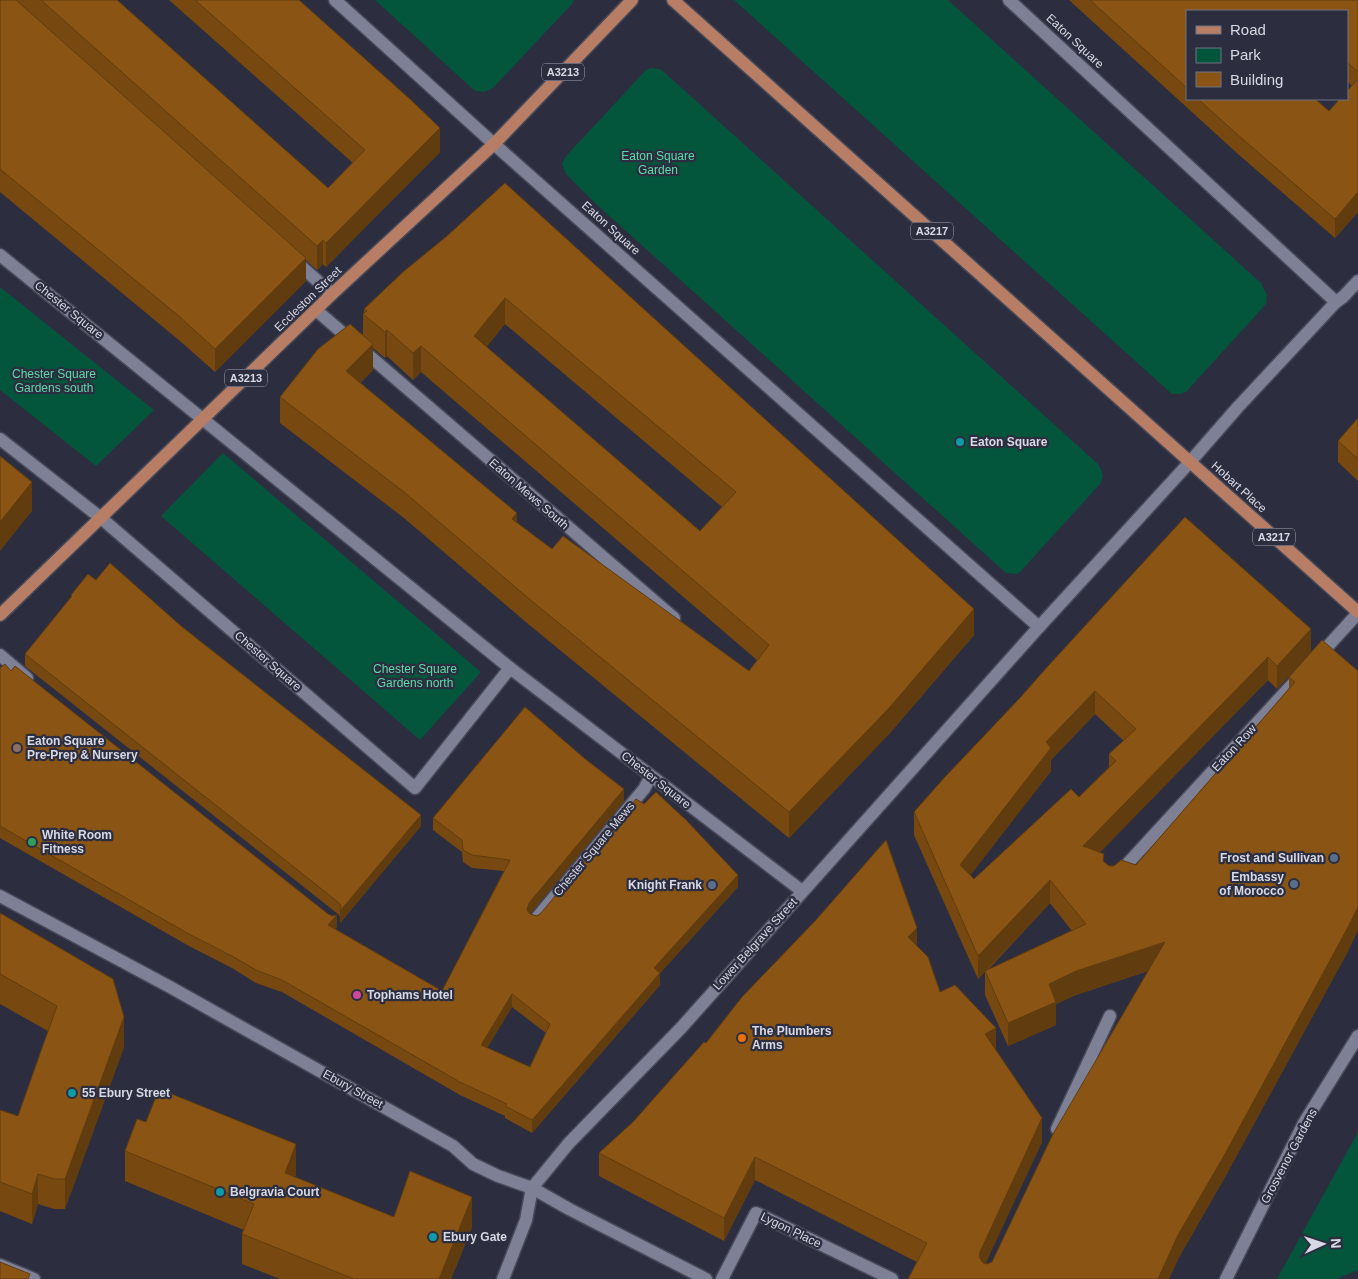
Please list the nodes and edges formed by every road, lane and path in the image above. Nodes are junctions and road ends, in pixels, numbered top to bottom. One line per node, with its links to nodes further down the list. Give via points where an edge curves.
1 (335, 0): 5 (street, Eaton Square)
2 (632, 0): 5 (main road, Eccleston Street / A3213)
3 (673, 0): 14 (main road, A3217)
4 (1009, 0): 10 (street, Eaton Square)
5 (494, 144): 9 (main road, Eccleston Street / A3213); 19 (street, Eaton Square)
6 (283, 250): 9 (street)
7 (0, 255): 12 (street, Chester Square)
8 (1358, 281): 10 (street)
9 (332, 294): 11 (main road, Eccleston Street / A3213)
10 (1336, 302): 14 (street)
11 (316, 310): 12 (main road, Eccleston Street / A3213); 18 (street, Eaton Mews South)
12 (203, 419): 15 (main road, Eccleston Street / A3213); 21 (street, Chester Square)
13 (0, 440): 15 (street, Chester Square)
14 (1190, 462): 16 (main road, Hobart Place / A3217); 19 (street)
15 (101, 518): 17 (main road, Eccleston Street / A3213); 21 (street, Chester Square, via 415,788)
16 (1358, 612): 24 (street, Eaton Row)
17 (0, 615)
18 (683, 626)
19 (1039, 627): 25 (street, Lower Belgrave Street)
20 (0, 655): 22 (street)
21 (510, 668): 23 (street, Chester Square)
22 (38, 687)
23 (652, 776): 25 (street, Chester Square); 27 (street, Chester Square Mews)
24 (1110, 882)
25 (802, 891): 31 (street, Lower Belgrave Street, via 681,1028 569,1143)
26 (0, 896): 31 (street, Ebury Street, via 170,986 446,1142 473,1164)
27 (535, 920)
28 (1110, 1016): 30 (street)
29 (1358, 1036): 38 (street, Grosvenor Gardens, via 1304,1123)
30 (1053, 1139)
31 (532, 1188): 34 (street, Lower Belgrave Street, via 526,1220); 35 (street, Ebury Street)
32 (0, 1265): 33 (street)
33 (34, 1279)
34 (503, 1279)
35 (706, 1279)
36 (722, 1279): 37 (street, Lygon Place, via 756,1213)
37 (892, 1279)
38 (1226, 1279)

